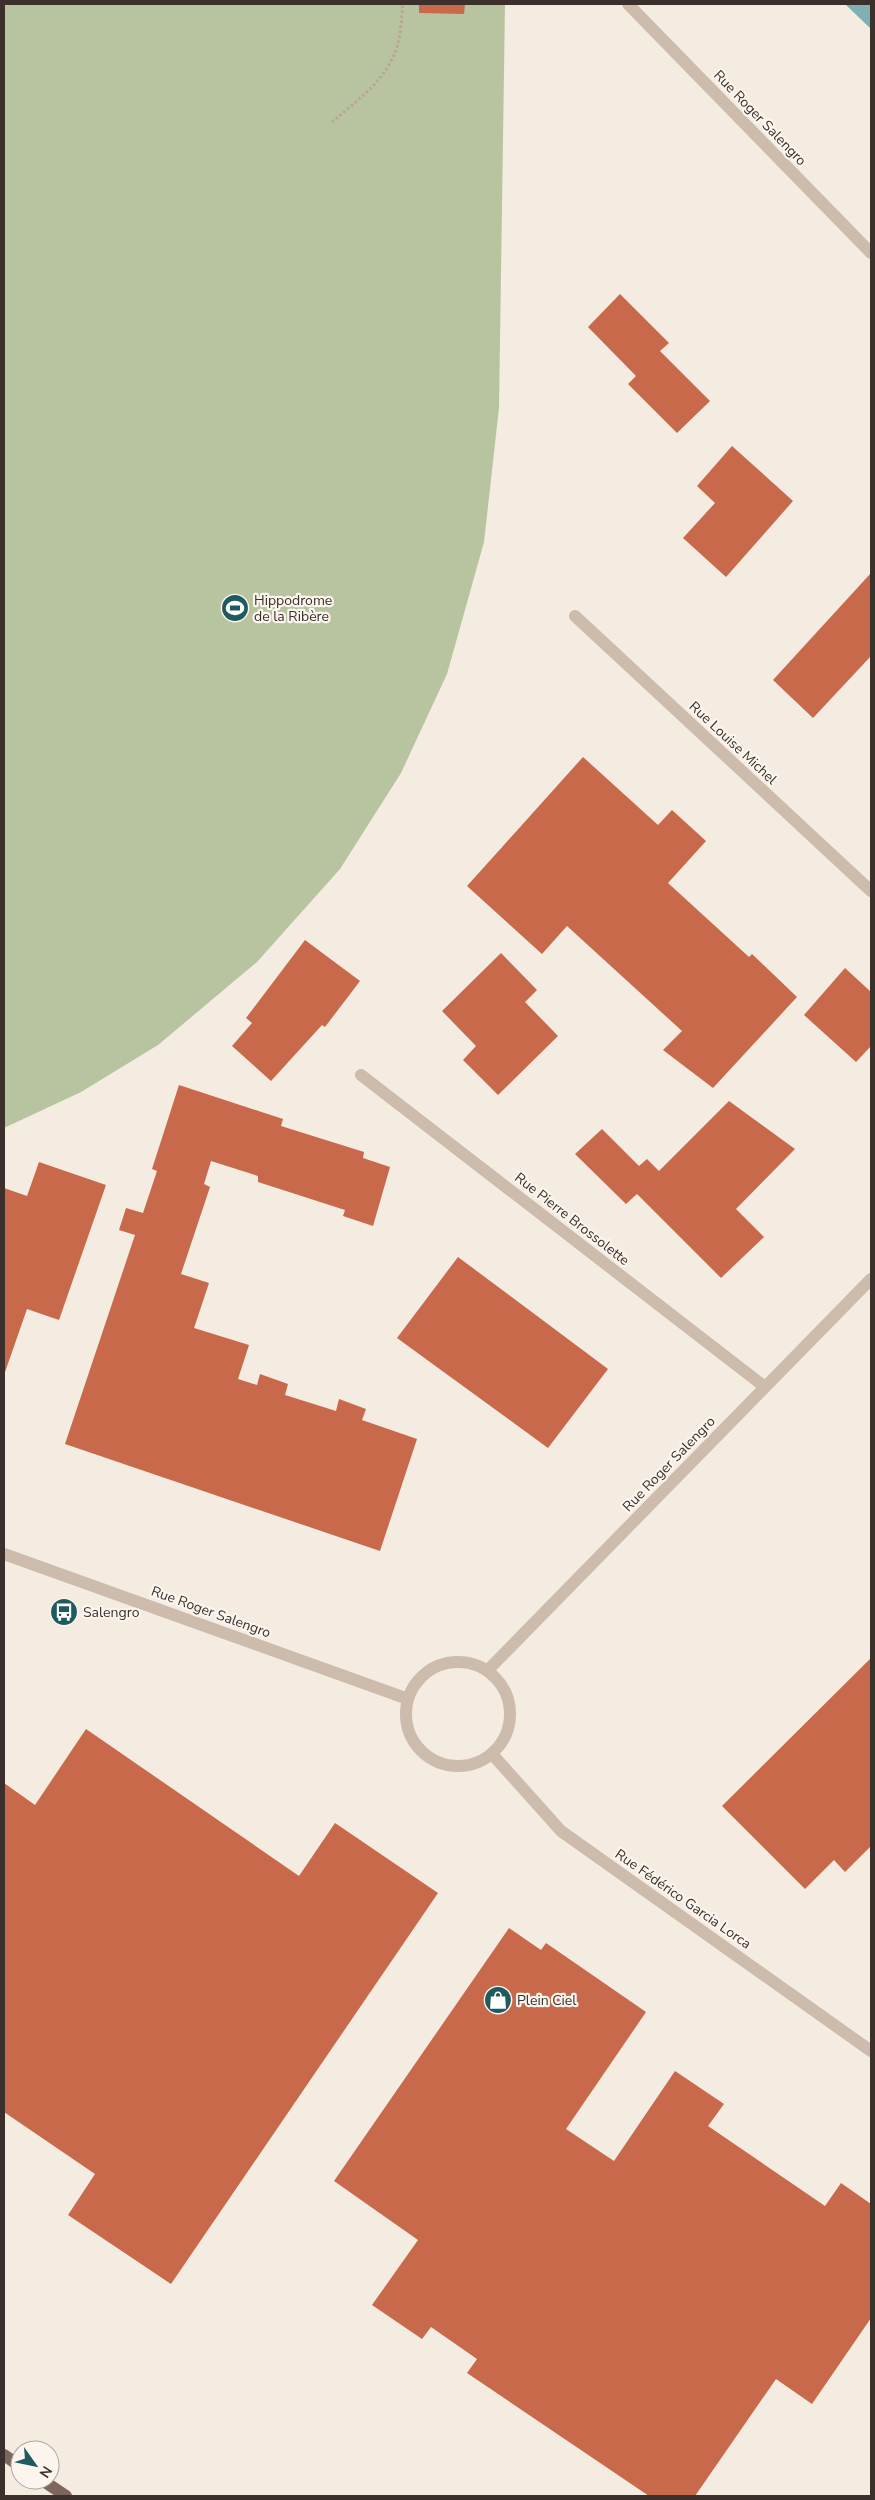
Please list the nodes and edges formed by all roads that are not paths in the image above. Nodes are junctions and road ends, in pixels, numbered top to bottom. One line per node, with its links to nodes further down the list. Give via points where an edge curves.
1 (628, 4): 2 (street, Rue Roger Salengro)
2 (871, 253)
3 (574, 616): 4 (street, Rue Louise Michel)
4 (871, 892)
5 (361, 1075): 7 (street, Rue Pierre Brossolette)
6 (871, 1279): 7 (street, Rue Roger Salengro)
7 (765, 1386): 9 (street, Rue Roger Salengro)
8 (4, 1554): 10 (street, Rue Roger Salengro)
9 (488, 1670): 10 (street, via 473,1663 441,1664 426,1672); 11 (street, via 508,1695 511,1711 503,1742)
10 (408, 1698): 11 (street, via 405,1715 409,1732 417,1747 429,1758 445,1765 461,1766 478,1763)
11 (492, 1754): 12 (street, Rue Fédérico Garcia Lorca, via 561,1831)
12 (871, 2051)

